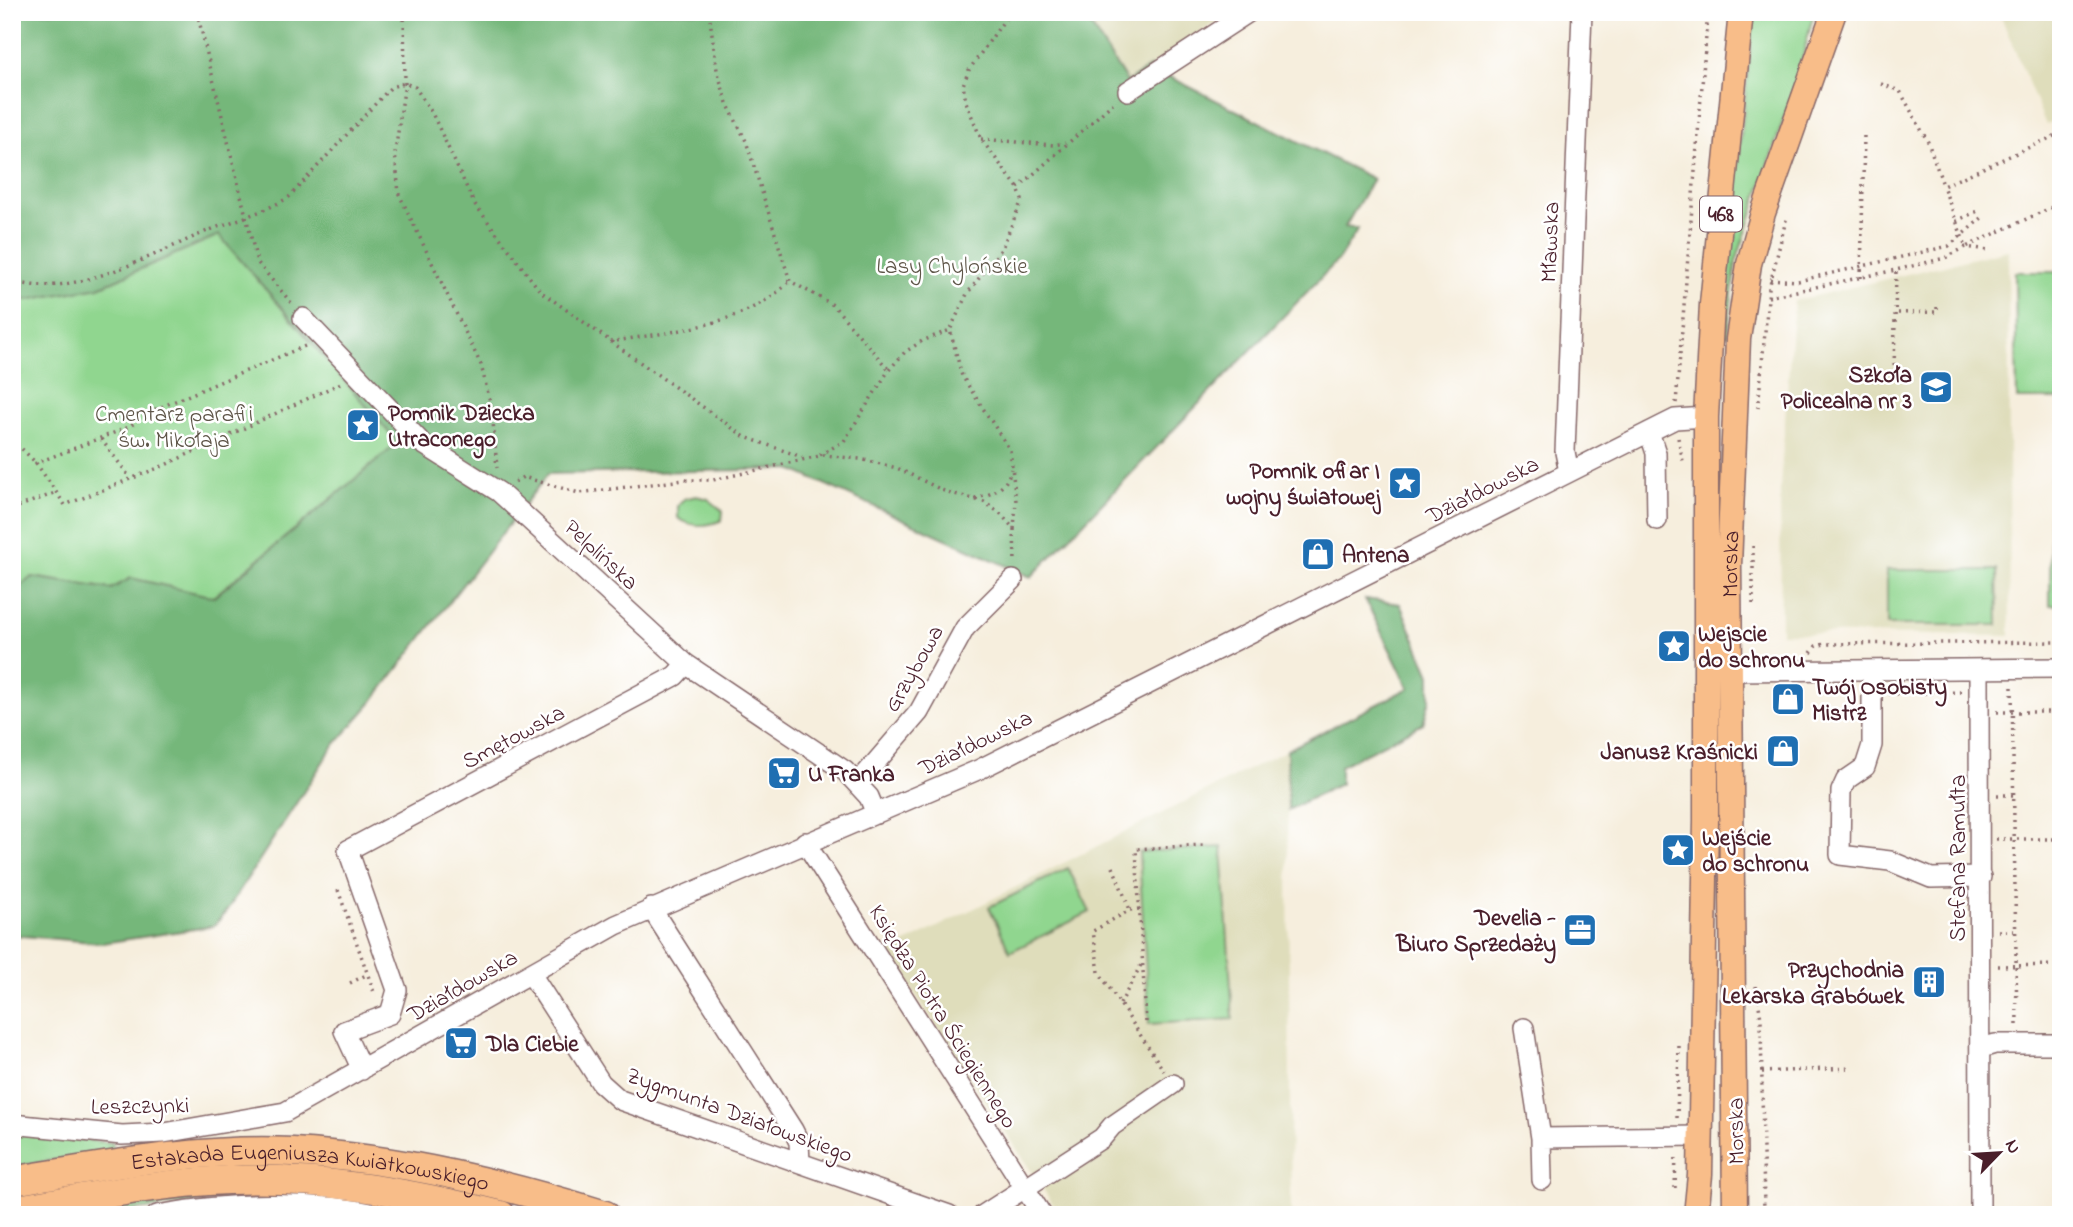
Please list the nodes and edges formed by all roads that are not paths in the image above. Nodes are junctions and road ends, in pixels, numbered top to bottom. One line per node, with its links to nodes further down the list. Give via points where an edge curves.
1 (1250, 12): 5 (street)
2 (1582, 12): 9 (street, Mławska, via 1565,452)
3 (1741, 12): 7 (main road, Morska / 468, via 1712,304)
4 (1834, 12): 16 (main road, Morska / 468, via 1763,214 1743,297 1730,477)
5 (1128, 91)
6 (303, 318): 12 (street, Pelplińska, via 423,444 499,492)
7 (1706, 417): 8 (street, Działdowska, via 1675,419); 30 (main road, Morska / 468)
8 (1649, 432): 9 (street, Działdowska); 10 (street, via 1656,453)
9 (1569, 472): 18 (street, Działdowska, via 980,769)
10 (1657, 520)
11 (1013, 580): 17 (street, Grzybowa, via 965,628 919,712)
12 (686, 664): 17 (street, Pelplińska); 26 (street, Smętowska, via 675,676 348,850 397,990 390,1014 344,1031)
13 (2061, 668): 15 (street)
14 (1872, 670): 15 (street); 16 (street); 20 (street, via 1872,745 1865,767 1846,780 1841,791 1840,855 1890,861 1931,878)
15 (1979, 670): 20 (street, Stefana Ramułta)
16 (1730, 671): 45 (main road, Morska / 468)
17 (859, 783): 18 (street, Pelplińska)
18 (876, 814): 19 (street, Działdowska)
19 (806, 842): 21 (street, Działdowska); 35 (street, Księdza Piotra Ściegiennego)
20 (1982, 877): 25 (street, Stefana Ramułta)
21 (651, 908): 22 (street, Działdowska); 32 (street, via 793,1130)
22 (531, 974): 26 (street, Działdowska); 32 (street, Zygmunta Działowskiego, via 609,1092 620,1100)
23 (1524, 1028): 31 (street)
24 (2061, 1044): 25 (street)
25 (1982, 1048): 46 (street, Stefana Ramułta)
26 (362, 1070): 28 (street, Działdowska, via 305,1103)
27 (1173, 1084): 35 (street)
28 (268, 1117): 29 (street, Leszczynki, via 193,1131 122,1135)
29 (12, 1124)
30 (1700, 1136): 31 (street); 44 (main road, Morska / 468)
31 (1541, 1138): 33 (street)
32 (800, 1163): 41 (street, Zygmunta Działowskiego)
33 (1542, 1180)
34 (12, 1181): 40 (highway, Estakada Eugeniusza Kwiatkowskiego, via 185,1156 291,1152 406,1166 536,1194)
35 (1025, 1189): 42 (street); 43 (street, Księdza Piotra Ściegiennego)
36 (12, 1210): 39 (highway, Estakada Eugeniusza Kwiatkowskiego, via 230,1180 372,1189)
37 (157, 1215): 38 (street, via 244,1206 307,1206)
38 (382, 1215)
39 (502, 1215)
40 (605, 1215)
41 (949, 1215)
42 (983, 1215)
43 (1042, 1215)
44 (1696, 1215)
45 (1735, 1215)
46 (1980, 1215)

